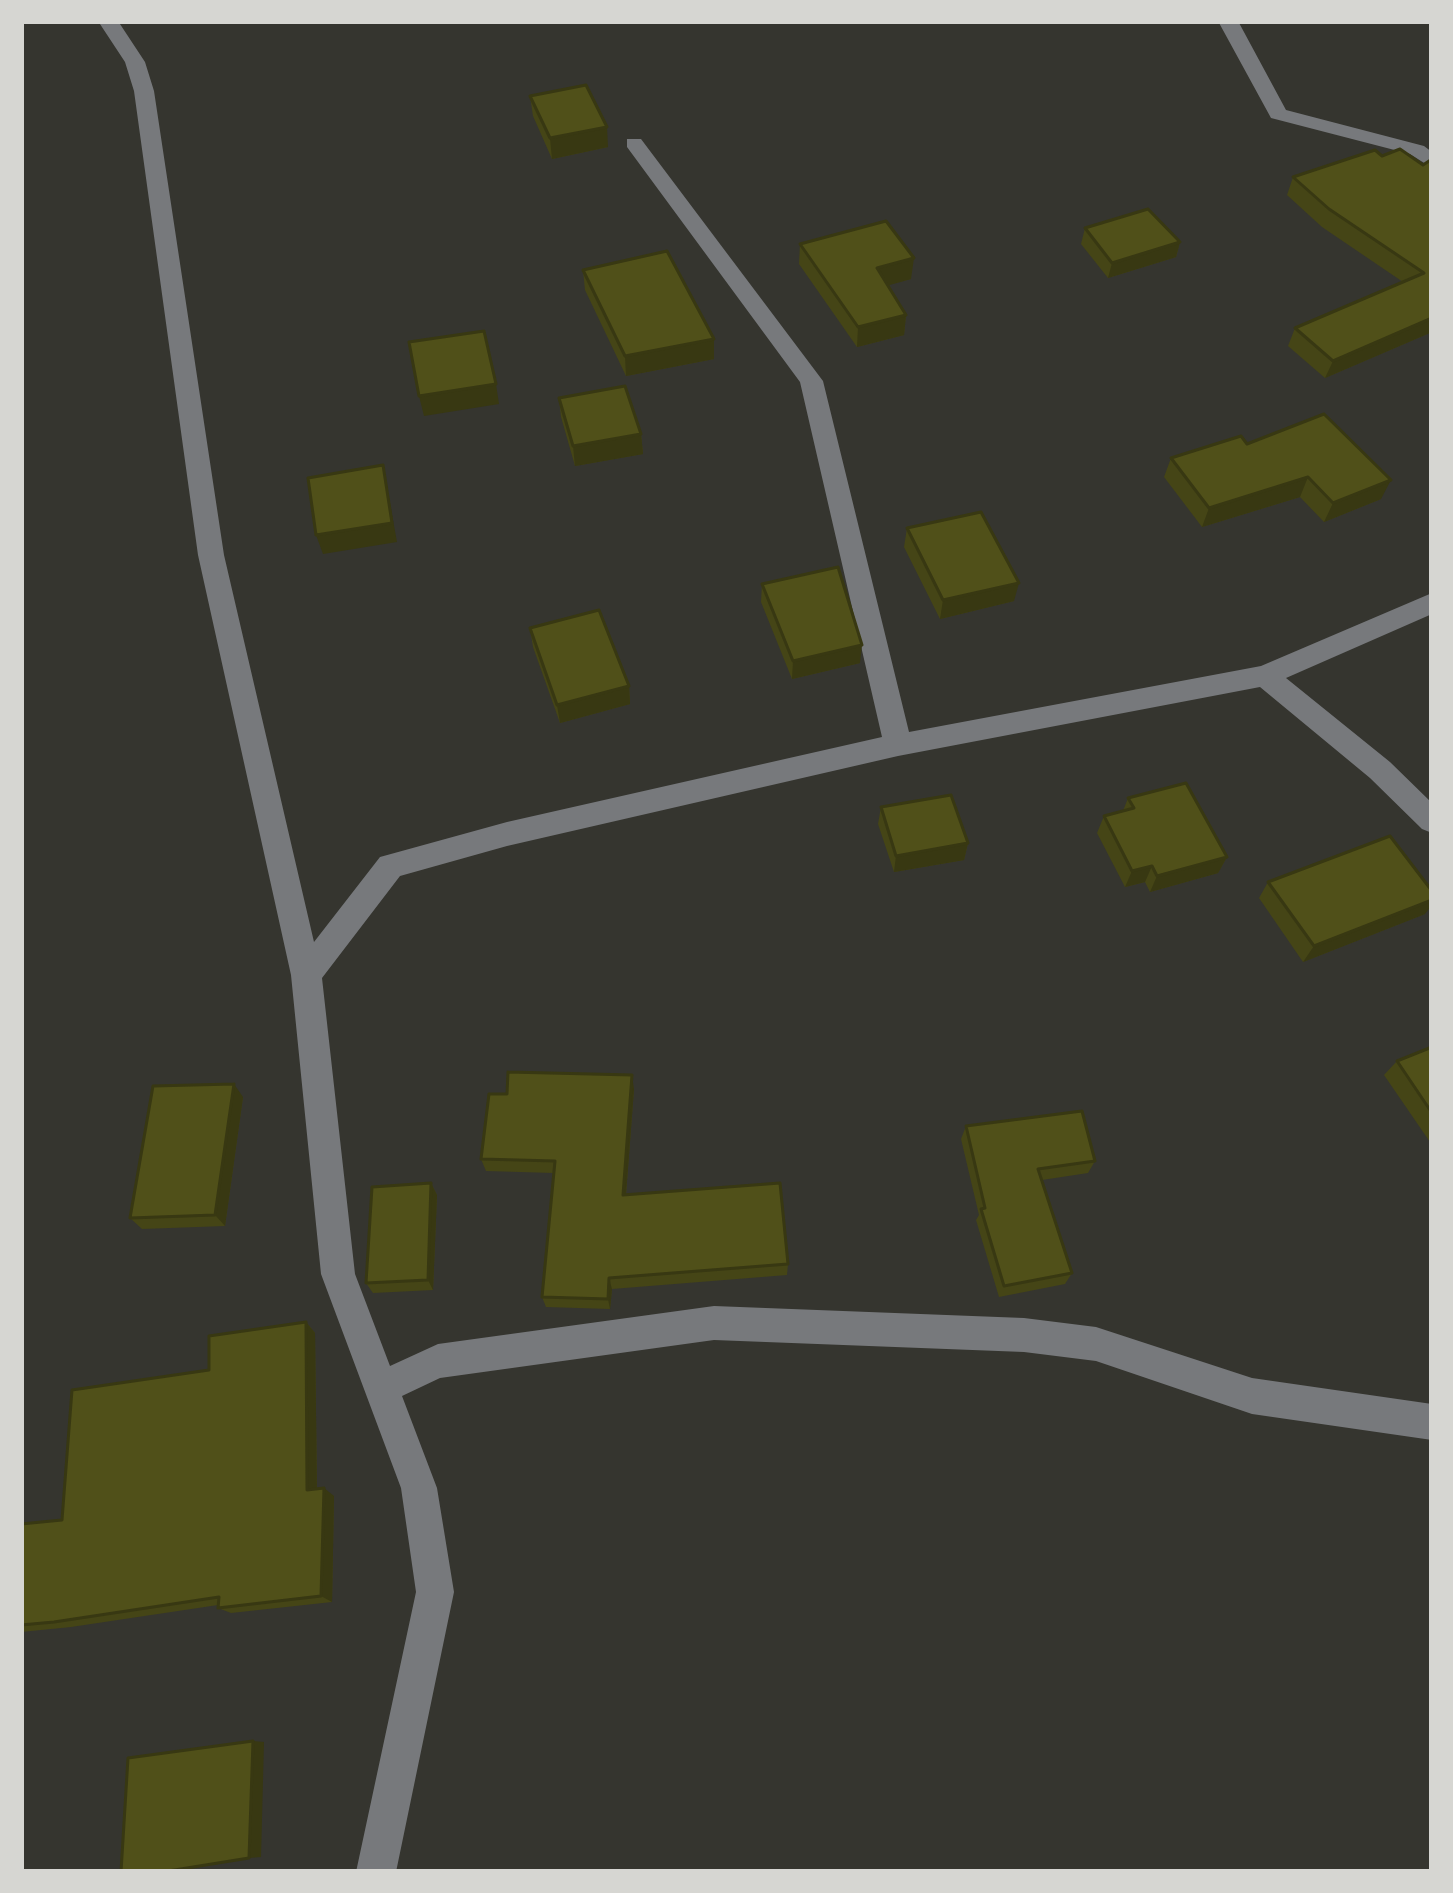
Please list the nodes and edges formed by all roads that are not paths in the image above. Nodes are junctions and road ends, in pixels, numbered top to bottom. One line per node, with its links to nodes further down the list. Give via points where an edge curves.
1 (108, 21): 9 (street, via 136,62 144,91 212,555)
2 (1228, 21): 4 (street, via 1277,114 1417,150)
3 (634, 143): 7 (street, via 811,381)
4 (1432, 162)
5 (1432, 603): 6 (street)
6 (1265, 676): 7 (street); 8 (street)
7 (898, 745): 9 (street, via 390,866)
8 (1432, 821)
9 (306, 975): 10 (street, via 338,1274)
10 (380, 1389): 11 (street, via 438,1361 713,1322 1096,1344 1252,1396); 12 (street, via 419,1489 435,1592)
11 (1432, 1422)
12 (376, 1872)

